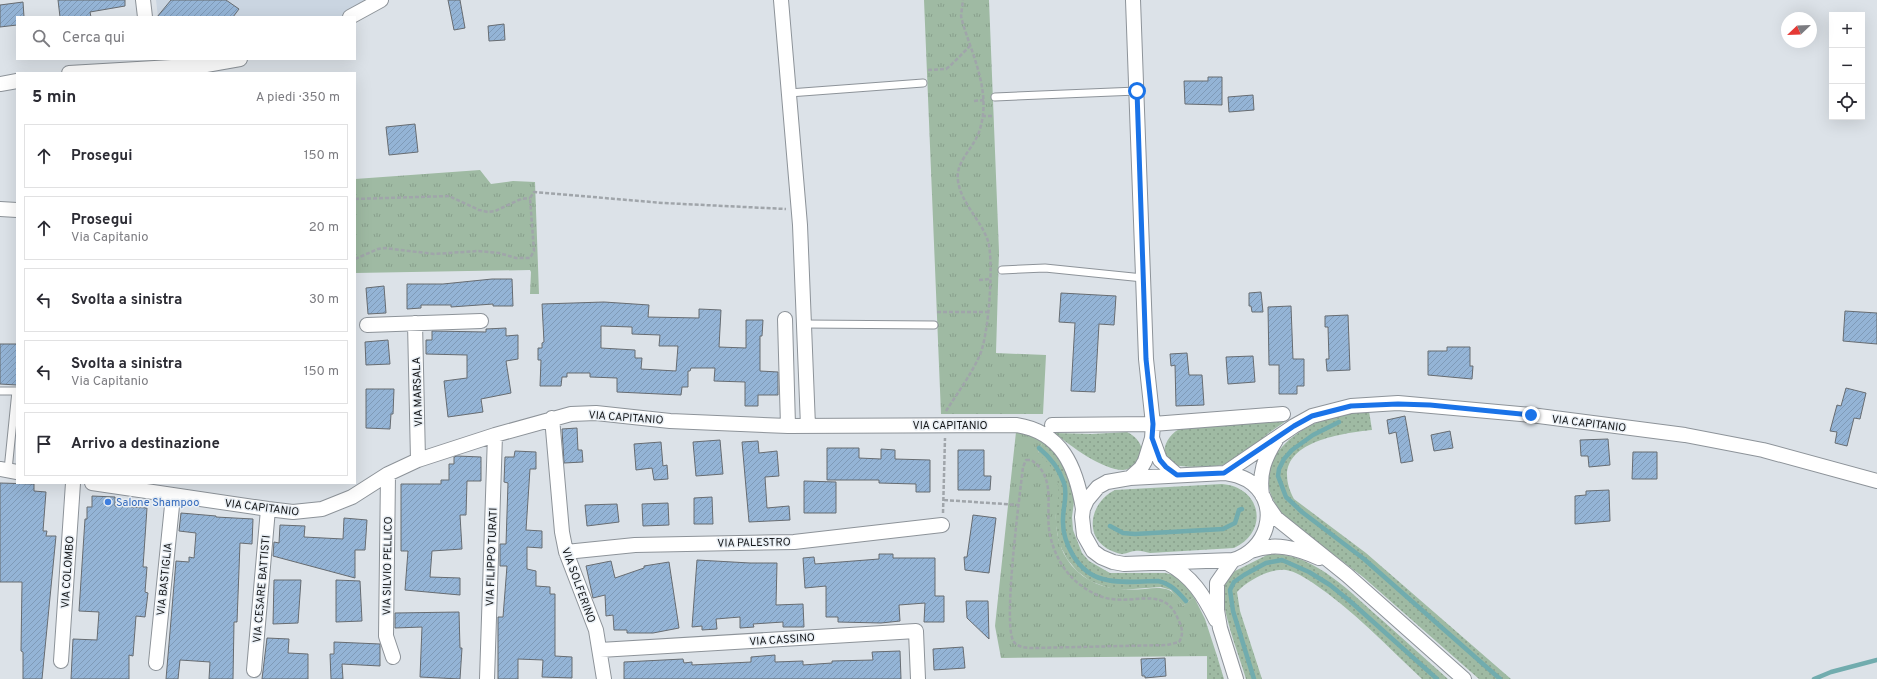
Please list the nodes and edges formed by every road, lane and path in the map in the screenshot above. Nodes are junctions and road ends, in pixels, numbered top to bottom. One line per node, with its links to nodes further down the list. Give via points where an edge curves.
1 (143, 0): 6 (street)
2 (381, 0): 7 (street)
3 (781, 0): 17 (street)
4 (963, 0): 8 (path, via 961,16)
5 (1133, 0): 16 (street)
6 (145, 16)
7 (352, 16)
8 (970, 46): 11 (path, via 946,69); 19 (path, via 982,81)
9 (234, 60): 10 (street, via 206,65)
10 (149, 64): 12 (street)
11 (928, 70)
12 (78, 72)
13 (16, 81): 15 (street)
14 (923, 83): 17 (lane)
15 (0, 84)
16 (1137, 91): 18 (lane); 30 (street)
17 (789, 93): 38 (street, via 800,219)
18 (995, 97)
19 (984, 100): 20 (path); 21 (path)
20 (974, 101)
21 (982, 116): 22 (path); 31 (path, via 980,131 962,161 958,180 987,240)
22 (994, 116)
23 (530, 198): 24 (path, via 488,212 450,196); 26 (path, via 534,192 663,203); 28 (path, via 534,251 530,258 478,251 434,254 385,248)
24 (356, 199)
25 (0, 209): 27 (street)
26 (790, 209)
27 (16, 210)
28 (356, 259)
29 (1002, 270): 30 (lane, via 1045,268)
30 (1143, 278): 44 (street, via 1146,359)
31 (990, 279): 32 (path); 34 (path)
32 (979, 280)
33 (937, 312): 34 (path)
34 (988, 312): 45 (path, via 980,356 946,411)
35 (786, 319): 47 (street)
36 (481, 321): 37 (street)
37 (415, 324): 39 (street); 52 (street, VIA MARSALA)
38 (804, 324): 40 (lane); 48 (street)
39 (367, 325)
40 (934, 325)
41 (0, 391): 53 (lane, via 16,391)
42 (1283, 414): 44 (street)
43 (552, 418): 47 (street, VIA CAPITANIO, via 596,413 670,421); 49 (street, VIA CAPITANIO); 68 (street, VIA SOLFERINO, via 559,513)
44 (1153, 424): 46 (street); 51 (street)
45 (945, 425): 48 (street, VIA CAPITANIO); 63 (path); 66 (street, VIA CAPITANIO, via 1016,425 1048,437 1069,460 1078,483)
46 (1052, 425)
47 (788, 426): 48 (street, VIA CAPITANIO)
48 (808, 426)
49 (495, 435): 52 (street, VIA CAPITANIO); 79 (street, VIA FILIPPO TURATI)
50 (1279, 437): 54 (street, VIA CAPITANIO); 58 (street, VIA CAPITANIO, via 1312,416 1334,409 1369,404 1430,405 1531,415 1722,441); 62 (street, VIA CAPITANIO, via 1264,460 1260,481)
51 (1152, 438): 56 (street, via 1160,460); 57 (street, via 1143,464)
52 (418, 460): 55 (street, VIA CAPITANIO)
53 (8, 470)
54 (1224, 473): 56 (street); 62 (street, via 1244,478 1254,484)
55 (388, 474): 65 (street, VIA CAPITANIO, via 352,497 322,509 293,512); 75 (street, VIA SILVIO PELLICO, via 386,636)
56 (1177, 475): 57 (street)
57 (1130, 478): 66 (street, via 1107,482 1098,487)
58 (1877, 481)
59 (73, 484): 76 (street, VIA COLOMBO)
60 (98, 484): 61 (street, VIA CAPITANIO)
61 (173, 496): 65 (street, VIA CAPITANIO); 77 (street, VIA BASTIGLIA)
62 (1264, 499): 69 (street, VIA CAPITANIO, via 1268,513 1266,528 1259,544); 72 (street, via 1276,518)
63 (944, 500): 64 (path); 67 (path)
64 (1019, 505): 64 (path, via 1023,468 1026,460 1031,460 1045,476 1049,491 1048,514 1052,543 1073,579 1110,599 1156,599 1167,603 1177,615 1180,624 1182,637 1179,642 1167,645 1034,648 1020,646 1014,642 1010,631 1010,587)
65 (268, 509): 78 (street, VIA CESARE BATTISTI)
66 (1083, 509): 71 (street, VIA CAPITANIO, via 1084,535 1093,551 1101,557 1124,564)
67 (942, 525): 68 (street, VIA PALESTRO, via 794,542 635,545)
68 (566, 552): 74 (street, VIA SOLFERINO, via 589,610)
69 (1251, 552): 70 (street); 72 (street, via 1262,547 1284,547 1302,551)
70 (1233, 560): 71 (street, VIA CAPITANIO); 73 (street, via 1217,583)
71 (1167, 563): 73 (street, via 1179,569 1195,584)
72 (1332, 564): 83 (street)
73 (1220, 628): 82 (street)
74 (600, 650): 80 (street, VIA SOLFERINO); 81 (street, VIA CASSINO, via 916,631)
75 (393, 657)
76 (61, 661)
77 (156, 663)
78 (254, 670)
79 (487, 679)
80 (604, 679)
81 (918, 679)
82 (1236, 679)
83 (1464, 679)

